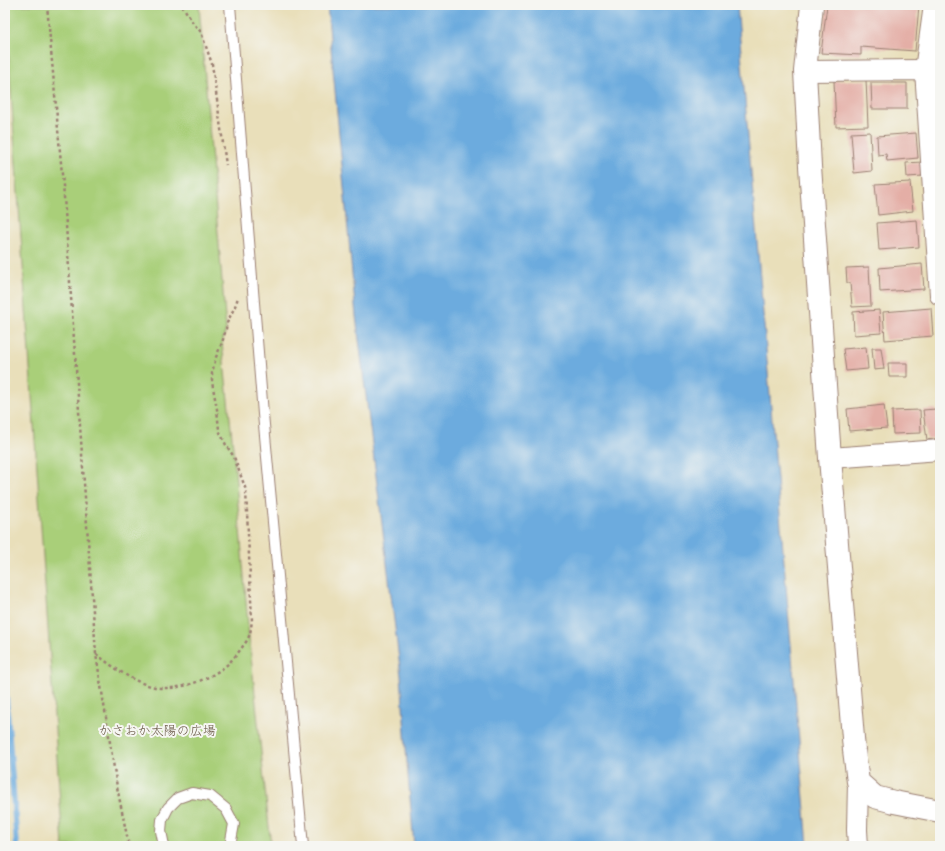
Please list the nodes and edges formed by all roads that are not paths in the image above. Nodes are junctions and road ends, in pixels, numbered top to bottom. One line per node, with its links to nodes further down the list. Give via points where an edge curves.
1 (230, 5): 14 (lane, via 263,414)
2 (812, 5): 4 (street)
3 (934, 5): 5 (street)
4 (805, 71): 5 (street); 9 (street)
5 (933, 72): 6 (street)
6 (936, 186): 7 (street)
7 (940, 296)
8 (940, 450): 9 (street)
9 (830, 458): 10 (street)
10 (858, 782): 11 (street, via 875,797); 15 (street)
11 (940, 811)
12 (164, 846): 13 (lane, via 162,820 168,808 178,798 192,793 210,796 226,809 234,824)
13 (230, 846)
14 (302, 846)
15 (858, 846)

